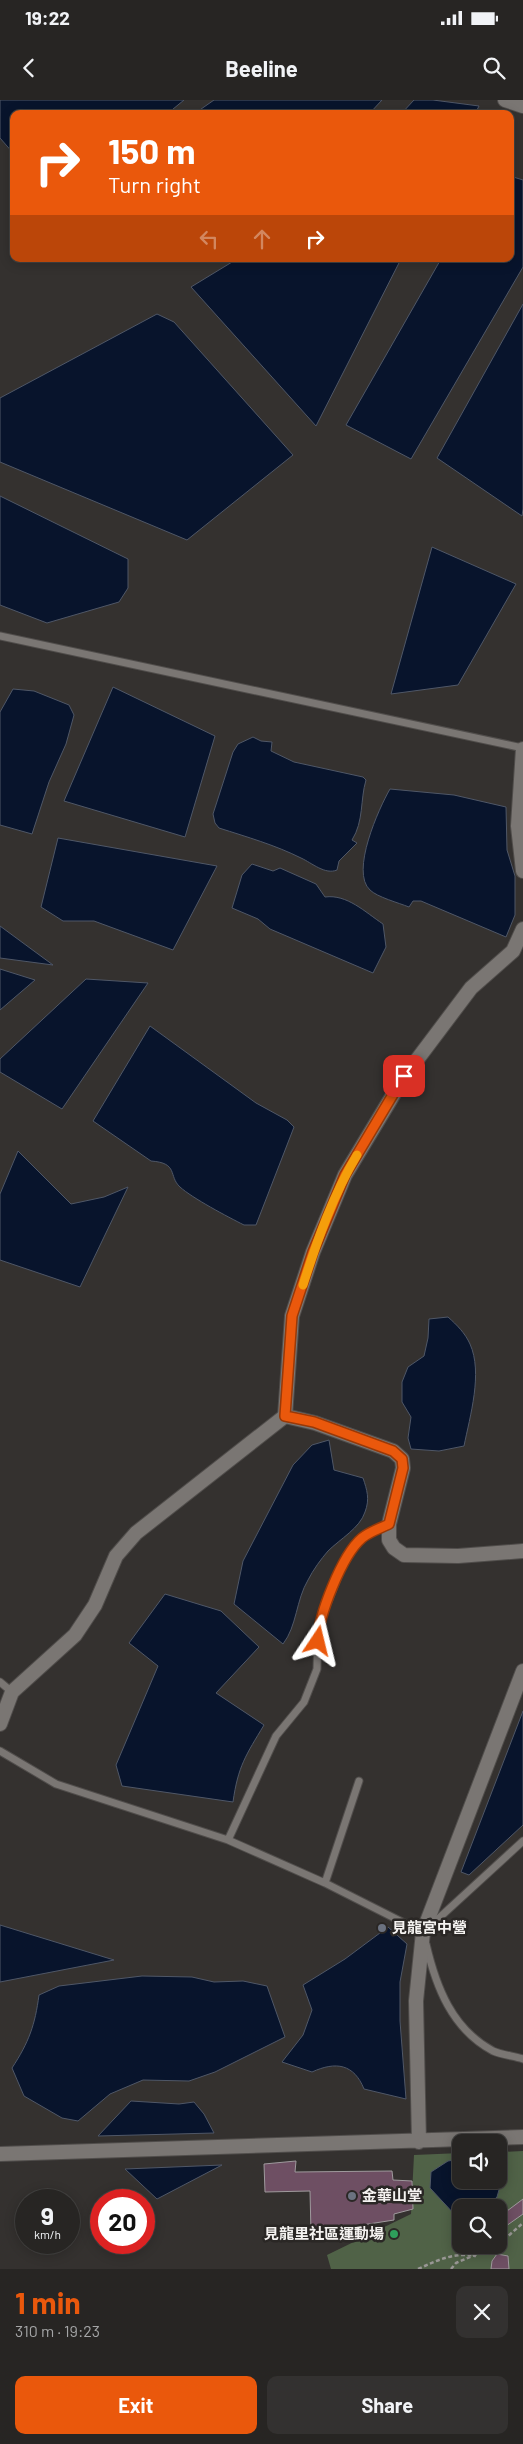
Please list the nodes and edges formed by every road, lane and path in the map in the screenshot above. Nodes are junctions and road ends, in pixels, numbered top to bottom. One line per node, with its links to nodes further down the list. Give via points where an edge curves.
1 (505, 100): 2 (street)
2 (523, 106)
3 (0, 636): 4 (lane)
4 (523, 748): 5 (street, via 518,826)
5 (523, 871)
6 (523, 929): 7 (street, via 513,951 471,988 404,1076 345,1175 313,1252 292,1316)
7 (285, 1416): 8 (street, via 314,1422 393,1451 402,1459 403,1468); 12 (street, via 136,1533 116,1556 95,1605 75,1635)
8 (389, 1524): 9 (street, via 389,1540 404,1555); 16 (lane, via 362,1538 346,1556 318,1627 317,1669 304,1702 276,1736)
9 (523, 1552)
10 (523, 1671): 19 (street)
11 (0, 1682): 12 (lane)
12 (12, 1692): 13 (street)
13 (0, 1724)
14 (0, 1751): 16 (lane, via 56,1784)
15 (359, 1781): 18 (lane)
16 (228, 1840): 18 (lane)
17 (523, 1840): 19 (lane)
18 (325, 1883): 19 (lane)
19 (423, 1932): 20 (lane, via 434,1979 462,2028 494,2051); 22 (street, via 416,2001)
20 (523, 2059)
21 (523, 2137): 22 (street)
22 (419, 2142): 23 (street)
23 (0, 2154)
24 (523, 2223): 25 (path)
25 (507, 2237)
26 (480, 2254): 27 (path)
27 (476, 2256): 28 (path, via 450,2256); 29 (path, via 456,2263)
28 (418, 2269)
29 (451, 2269)

